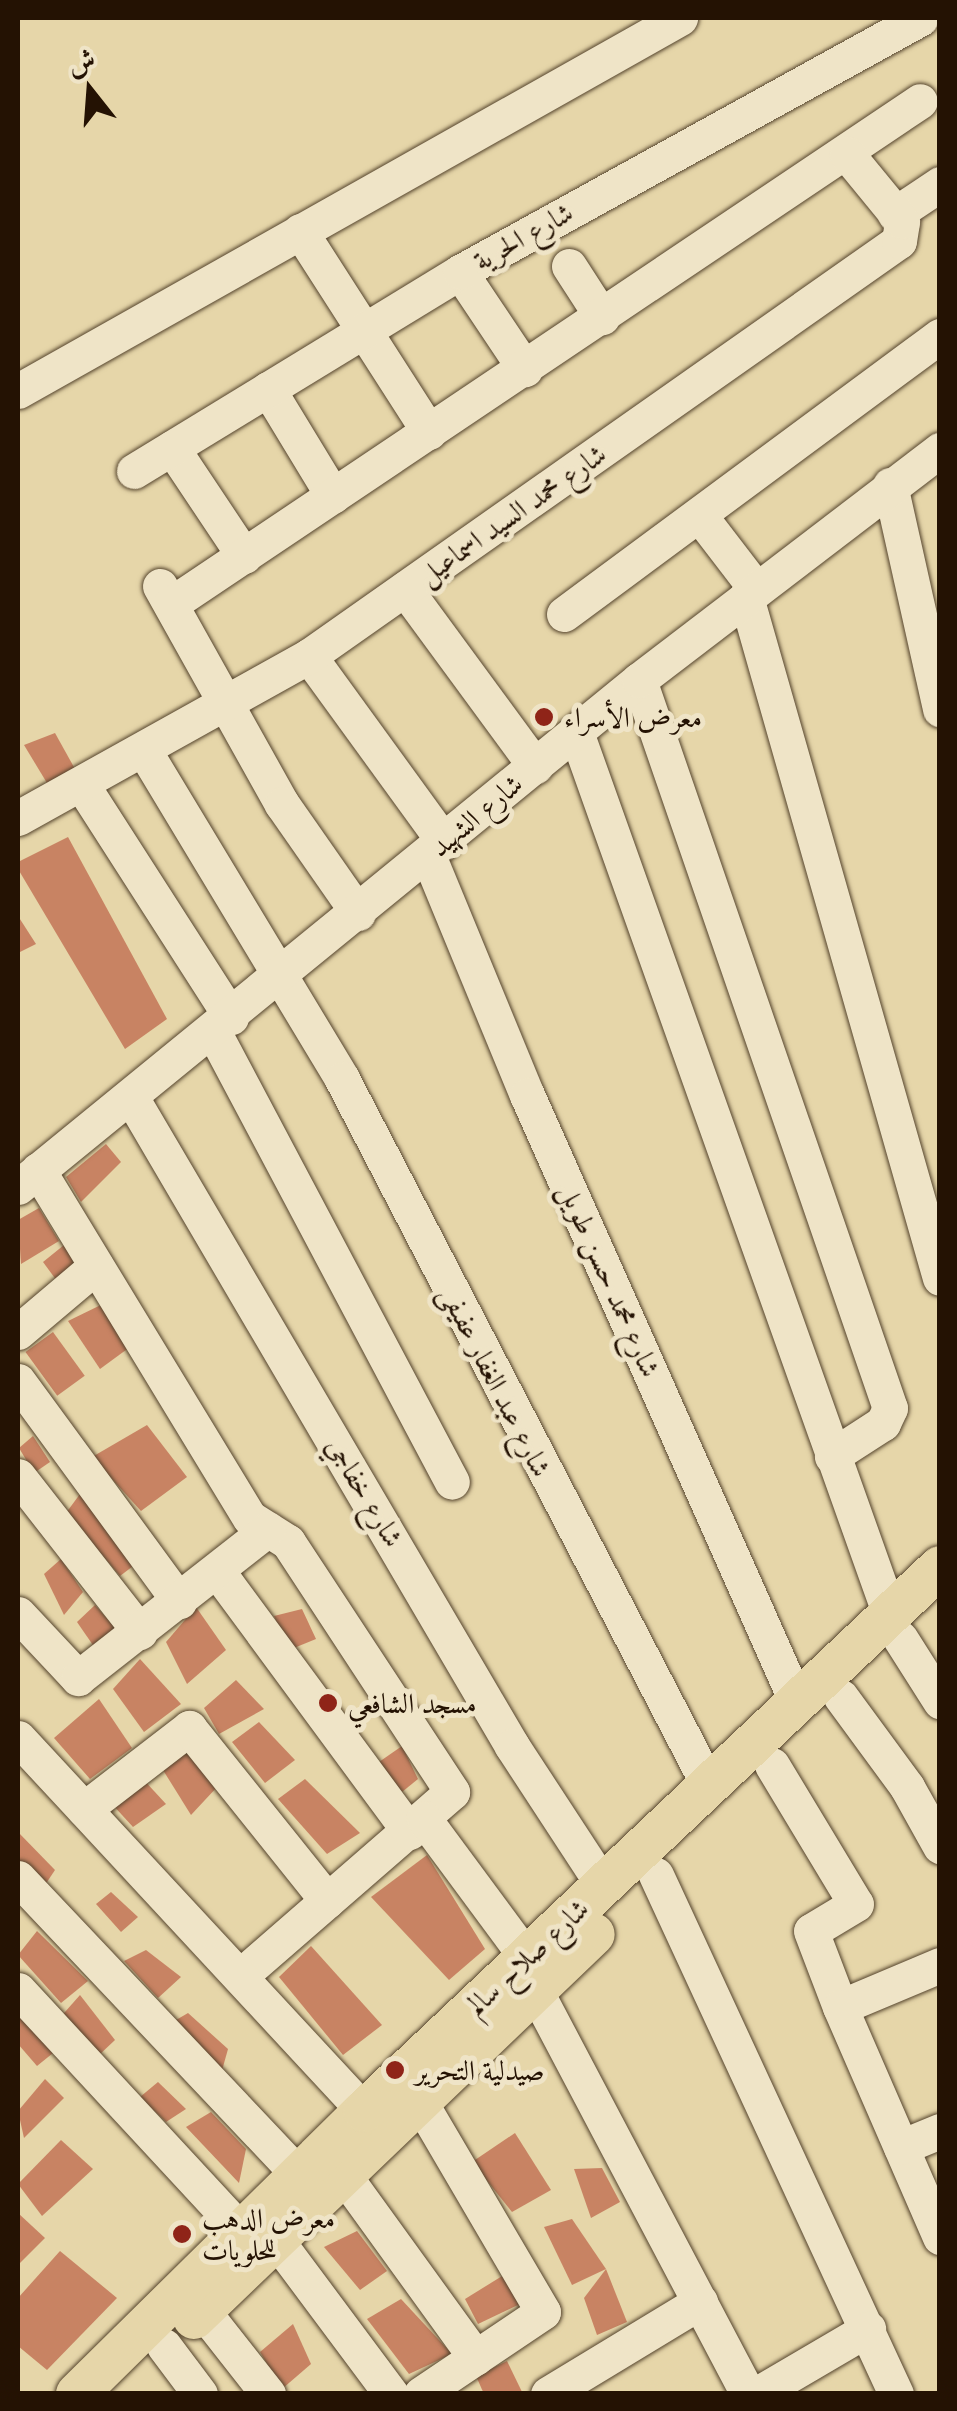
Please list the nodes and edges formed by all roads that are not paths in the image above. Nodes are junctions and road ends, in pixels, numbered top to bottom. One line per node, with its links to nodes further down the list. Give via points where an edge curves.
1 (680, 18): 7 (street)
2 (921, 18): 9 (street, شارع الحرية)
3 (920, 101): 4 (street)
4 (848, 154): 6 (street); 10 (street)
5 (940, 184): 6 (street)
6 (895, 214): 24 (street, شارع محمد السيد اسماعيل, via 904,228 899,242)
7 (300, 231): 11 (street); 15 (street)
8 (569, 266): 10 (street)
9 (460, 272): 11 (street, شارع الحرية); 13 (street)
10 (602, 317): 13 (street)
11 (361, 331): 14 (street, شارع الحرية); 16 (street)
12 (940, 336): 22 (street)
13 (525, 368): 16 (street)
14 (268, 389): 17 (street, شارع الحرية); 21 (street)
15 (18, 391)
16 (429, 432): 21 (street)
17 (172, 448): 19 (street, شارع الحرية); 23 (street)
18 (940, 450): 20 (street, شارع الشهيد)
19 (134, 471)
20 (890, 485): 25 (street, شارع الشهيد); 30 (street)
21 (333, 496): 23 (street)
22 (700, 516): 25 (street); 26 (street)
23 (244, 556): 29 (street, via 166,595)
24 (406, 589): 27 (street, شارع محمد السيد اسماعيل); 33 (street)
25 (751, 593): 28 (street, شارع الشهيد); 43 (street)
26 (564, 614)
27 (308, 656): 29 (street, شارع محمد السيد اسماعيل); 36 (street, شارع محمد حسن طويل)
28 (639, 680): 31 (street, شارع الشهيد); 46 (street, via 890,1408 883,1423)
29 (229, 704): 32 (street, شارع محمد السيد اسماعيل); 37 (street, via 297,828)
30 (940, 709)
31 (576, 732): 33 (street, شارع الشهيد); 46 (street)
32 (146, 752): 34 (street, شارع محمد السيد اسماعيل); 38 (street, شارع عبد الغفار عفيفى)
33 (535, 766): 36 (street, شارع الشهيد)
34 (82, 785): 35 (street, شارع محمد السيد اسماعيل); 39 (street)
35 (18, 818)
36 (436, 849): 37 (street, شارع الشهيد); 59 (street, شارع محمد حسن طويل, via 527,1096)
37 (358, 913): 38 (street, شارع الشهيد)
38 (282, 976): 39 (street, شارع الشهيد); 62 (street, شارع عبد الغفار عفيفى, via 342,1078)
39 (222, 1024): 40 (street, شارع الشهيد); 48 (street)
40 (130, 1097): 41 (street, شارع الشهيد); 68 (street, شارع خفاجي, via 512,1746)
41 (28, 1179): 42 (street)
42 (96, 1266): 44 (street); 49 (street, via 250,1518)
43 (940, 1278)
44 (18, 1332)
45 (18, 1381): 53 (street)
46 (832, 1456): 55 (street)
47 (18, 1476): 56 (street)
48 (452, 1482)
49 (268, 1529): 51 (street); 64 (street, via 288,1542)
50 (940, 1566): 55 (main road, شارع صلاح سالم)
51 (218, 1572): 53 (street); 64 (street)
52 (940, 1600): 55 (main road, شارع صلاح سالم)
53 (179, 1601): 56 (street)
54 (18, 1614): 56 (street, via 73,1678)
55 (895, 1627): 57 (main road, شارع صلاح سالم); 58 (street); 59 (main road, شارع صلاح سالم)
56 (140, 1632)
57 (840, 1697): 61 (main road, شارع صلاح سالم); 65 (street, via 907,1787)
58 (940, 1700)
59 (798, 1702): 62 (main road, شارع صلاح سالم)
60 (22, 1751): 63 (street)
61 (772, 1765): 66 (main road, شارع صلاح سالم); 74 (street, via 856,1904 810,1931)
62 (709, 1786): 68 (main road, شارع صلاح سالم)
63 (84, 1809): 69 (street, via 189,1728); 72 (street)
64 (428, 1815): 69 (street); 71 (street)
65 (940, 1846)
66 (656, 1876): 71 (main road, شارع صلاح سالم); 85 (street)
67 (18, 1878): 79 (street)
68 (603, 1886): 71 (main road, شارع صلاح سالم)
69 (327, 1900): 72 (street)
70 (940, 1966): 74 (street)
71 (531, 1974): 75 (main road, شارع صلاح سالم); 76 (main road, شارع صلاح سالم); 83 (street)
72 (240, 1976): 76 (street)
73 (18, 1990): 81 (street)
74 (840, 2007): 78 (street)
75 (420, 2102): 80 (main road, شارع صلاح سالم); 87 (street, via 542,2309)
76 (364, 2111): 79 (main road, شارع صلاح سالم)
77 (940, 2131): 78 (street)
78 (901, 2147): 82 (street)
79 (299, 2175): 81 (main road, شارع صلاح سالم)
80 (345, 2177): 81 (main road, شارع صلاح سالم); 87 (street)
81 (259, 2236): 84 (main road, شارع صلاح سالم); 88 (main road, شارع صلاح سالم); 92 (street)
82 (939, 2237)
83 (700, 2302): 94 (street); 95 (street)
84 (202, 2310): 86 (main road, شارع صلاح سالم); 91 (street)
85 (868, 2329): 96 (street); 97 (street)
86 (164, 2346): 89 (main road, شارع صلاح سالم); 90 (street)
87 (476, 2358): 93 (street)
88 (77, 2394)
89 (114, 2394)
90 (200, 2394)
91 (268, 2394)
92 (391, 2394)
93 (421, 2394)
94 (548, 2394)
95 (748, 2394)
96 (758, 2394)
97 (896, 2394)

